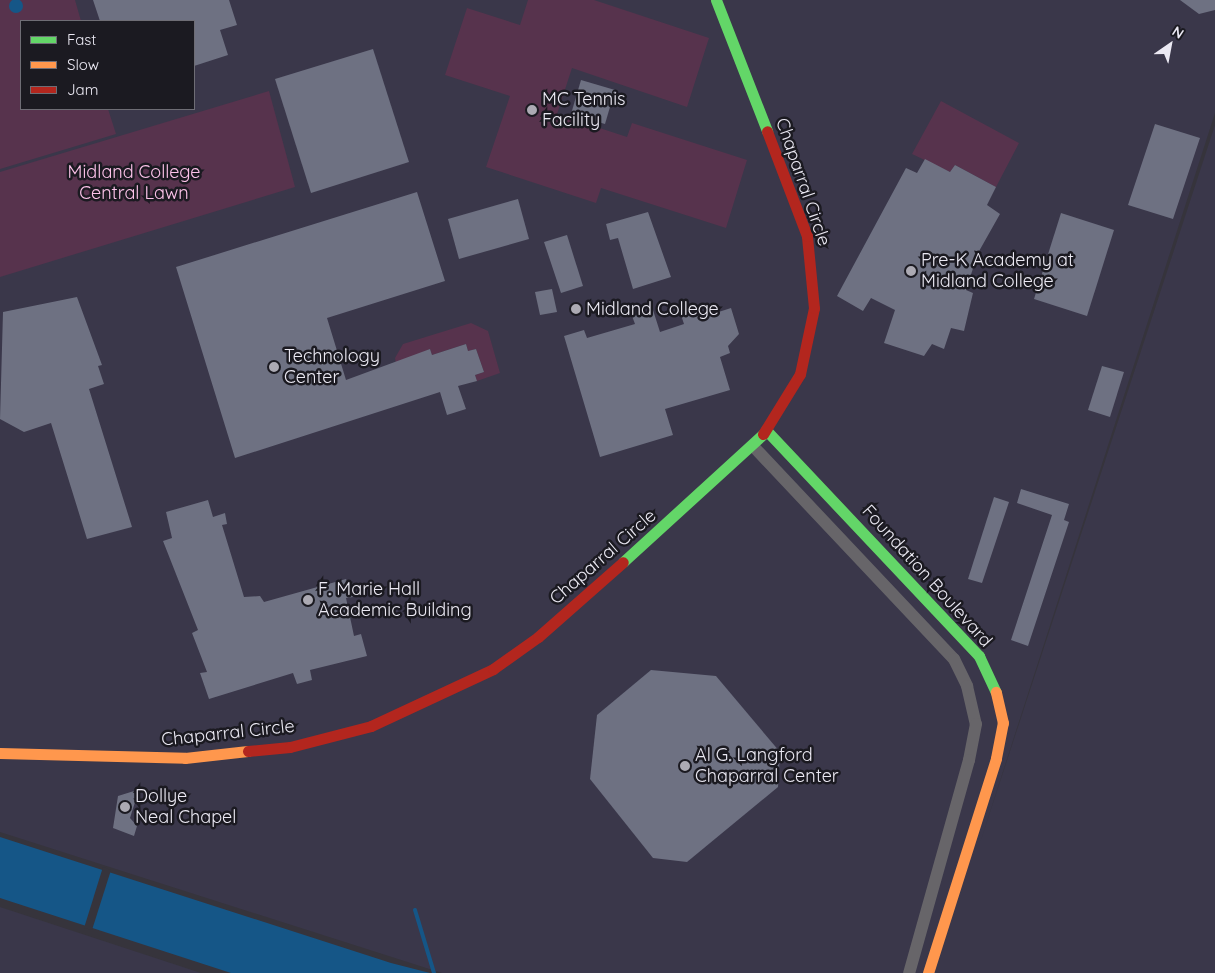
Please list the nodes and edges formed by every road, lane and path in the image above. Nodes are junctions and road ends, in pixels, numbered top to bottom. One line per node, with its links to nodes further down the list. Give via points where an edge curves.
1 (716, 0): 2 (street, Chaparral Circle, via 807,236 812,266 814,308 800,374)
2 (766, 430): 3 (street, Chaparral Circle); 6 (street, Foundation Boulevard, via 978,656 995,685 1003,723)
3 (753, 446): 4 (street, Chaparral Circle, via 538,637 493,669 371,726 290,747 185,758); 5 (street, Foundation Boulevard, via 954,660 968,686 976,724)
4 (0, 753)
5 (943, 851): 6 (street); 7 (street, Foundation Boulevard)
6 (964, 859): 8 (street, Foundation Boulevard)
7 (909, 973)
8 (928, 973)

